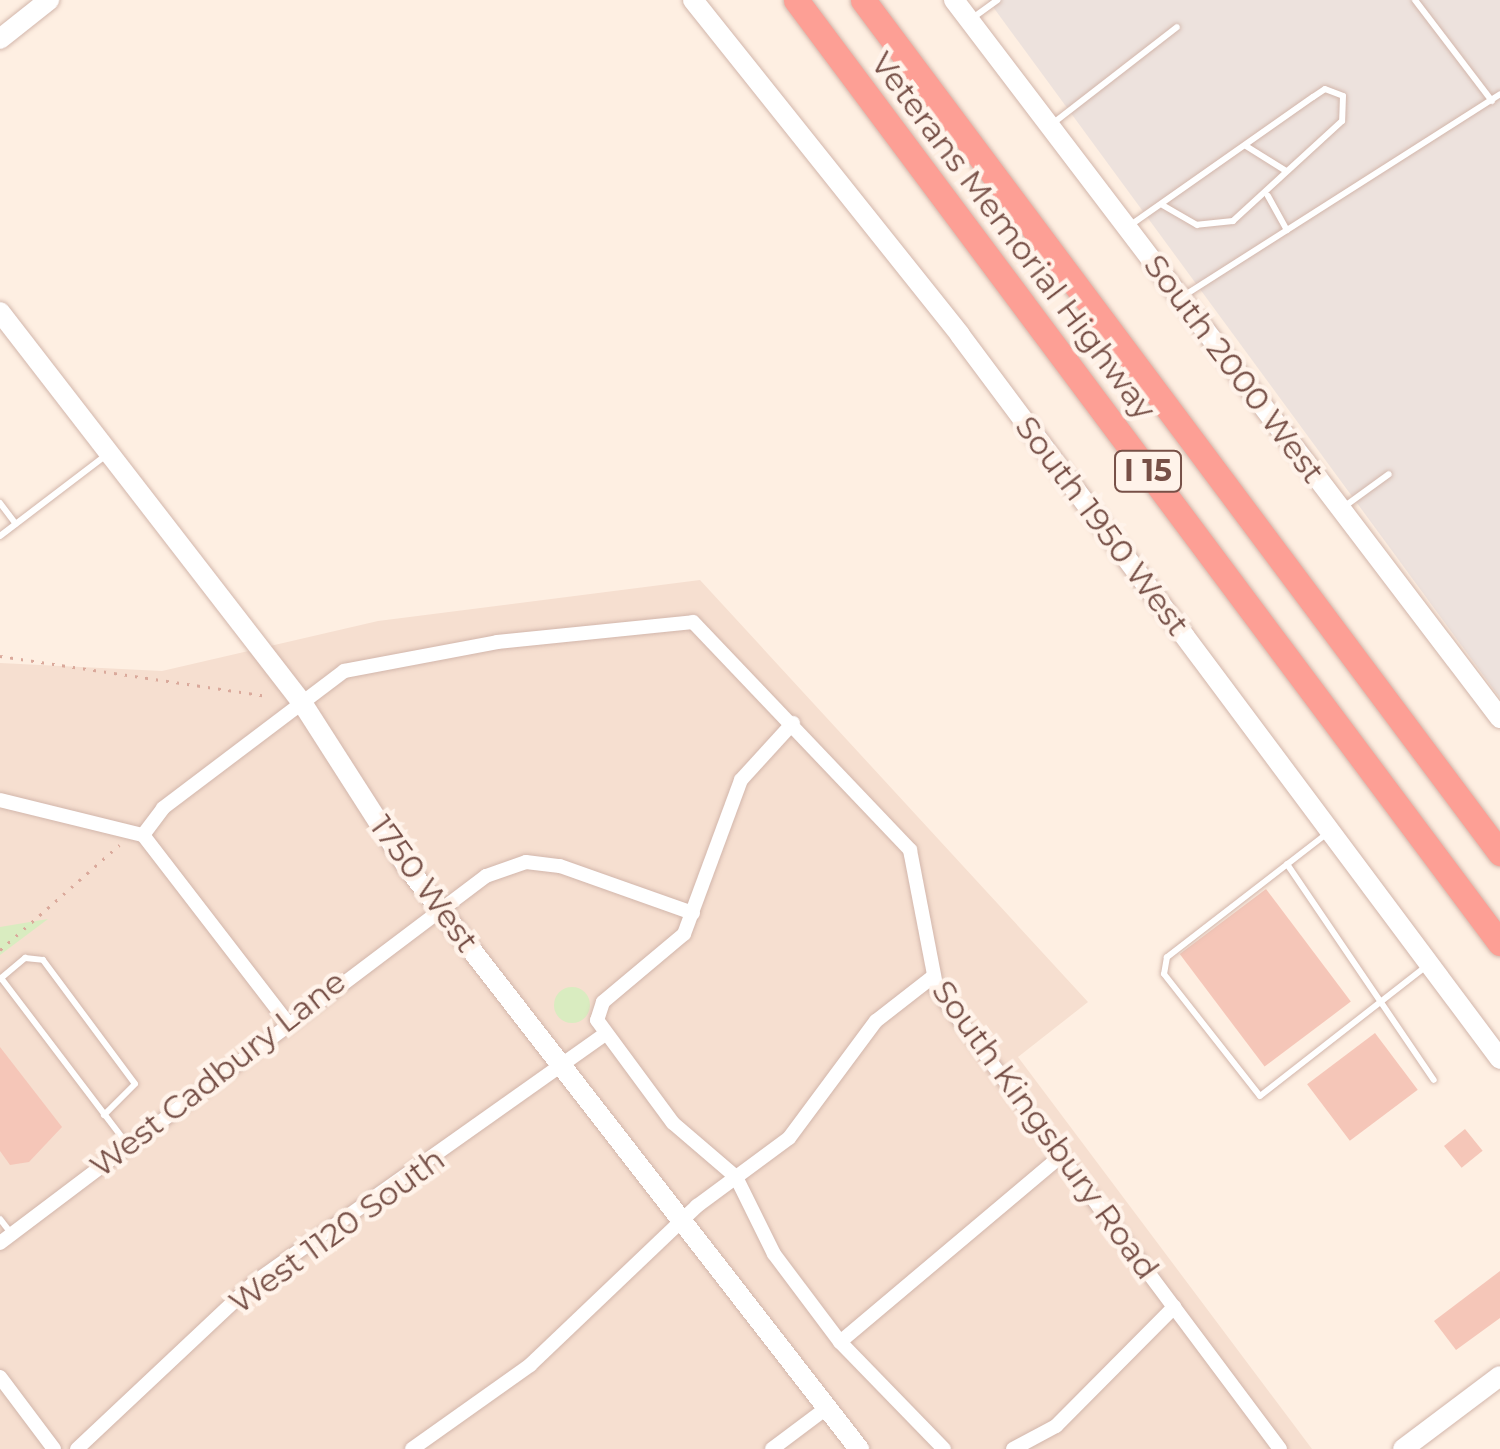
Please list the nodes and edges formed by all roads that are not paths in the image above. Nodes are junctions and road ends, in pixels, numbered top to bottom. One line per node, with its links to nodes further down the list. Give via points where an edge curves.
1 (48, 0): 10 (street)
2 (693, 0): 32 (street, South 1950 West, via 797,122)
3 (796, 0): 38 (highway, Veterans Memorial Highway / I 15)
4 (863, 0): 34 (highway, Veterans Memorial Highway / I 15)
5 (954, 0): 8 (street, South 2000 West)
6 (997, 0): 8 (lane)
7 (1415, 0): 12 (lane)
8 (968, 20): 13 (street, South 2000 West)
9 (1177, 27): 13 (lane)
10 (0, 39)
11 (1500, 94): 12 (lane)
12 (1492, 101): 19 (lane)
13 (1050, 124): 18 (street, South 2000 West)
14 (1246, 145): 15 (lane); 15 (lane, via 1336,90 1348,106 1342,121); 17 (lane)
15 (1286, 171): 16 (lane)
16 (1268, 196): 17 (lane, via 1217,228); 19 (lane)
17 (1163, 205): 18 (lane)
18 (1126, 227): 20 (street, South 2000 West)
19 (1288, 230): 20 (lane)
20 (1180, 298): 25 (street, South 2000 West)
21 (0, 312): 22 (street, 1750 West)
22 (110, 452): 26 (lane); 28 (street, 1750 West)
23 (1389, 474): 25 (lane)
24 (0, 503): 26 (lane)
25 (1340, 510): 29 (street, South 2000 West)
26 (16, 524): 27 (lane)
27 (0, 536)
28 (301, 701): 30 (street, South Kingsbury Road, via 344,671 497,642 693,622); 33 (street, via 162,808); 36 (street, 1750 West)
29 (1500, 718)
30 (793, 723): 37 (street, via 741,780); 41 (street, South Kingsbury Road, via 916,862)
31 (0, 800): 33 (street)
32 (1330, 831): 35 (lane); 39 (street, South 1950 West)
33 (143, 834): 43 (street)
34 (1500, 853)
35 (1287, 864): 42 (lane); 42 (lane, via 1167,957 1164,974 1260,1096)
36 (436, 906): 37 (street, West Cadbury Lane, via 526,862); 43 (street, West Cadbury Lane); 46 (street, 1750 West)
37 (693, 913): 44 (street, via 674,946 600,1008)
38 (1500, 943)
39 (1429, 964): 42 (lane); 45 (street, South 1950 West)
40 (0, 978): 48 (lane); 48 (lane, via 37,956 122,1065 134,1090)
41 (931, 978): 50 (street, South Kingsbury Road); 51 (street, via 876,1021 788,1138)
42 (1384, 1000): 47 (lane)
43 (286, 1021): 49 (street, West Cadbury Lane)
44 (604, 1034): 46 (street, West 1120 South); 51 (street, via 672,1123)
45 (1500, 1059)
46 (562, 1066): 53 (street, 1750 West); 62 (street, West 1120 South, via 255,1282)
47 (1434, 1080)
48 (104, 1114): 49 (lane)
49 (128, 1145): 54 (street, West Cadbury Lane)
50 (1061, 1156): 55 (street, South Kingsbury Road); 56 (street)
51 (736, 1177): 53 (street); 56 (street, via 774,1254)
52 (0, 1219): 54 (lane)
53 (683, 1220): 59 (street, 1750 West); 63 (street, via 530,1365)
54 (6, 1238)
55 (1174, 1307): 67 (street, via 1056,1426); 68 (street, South Kingsbury Road)
56 (840, 1342): 66 (street)
57 (0, 1376): 61 (street)
58 (1500, 1376): 60 (street)
59 (828, 1407): 64 (street); 65 (street, 1750 West)
60 (1417, 1445)
61 (54, 1449)
62 (78, 1449)
63 (412, 1449)
64 (772, 1449)
65 (860, 1449)
66 (944, 1449)
67 (1013, 1449)
68 (1280, 1449)

